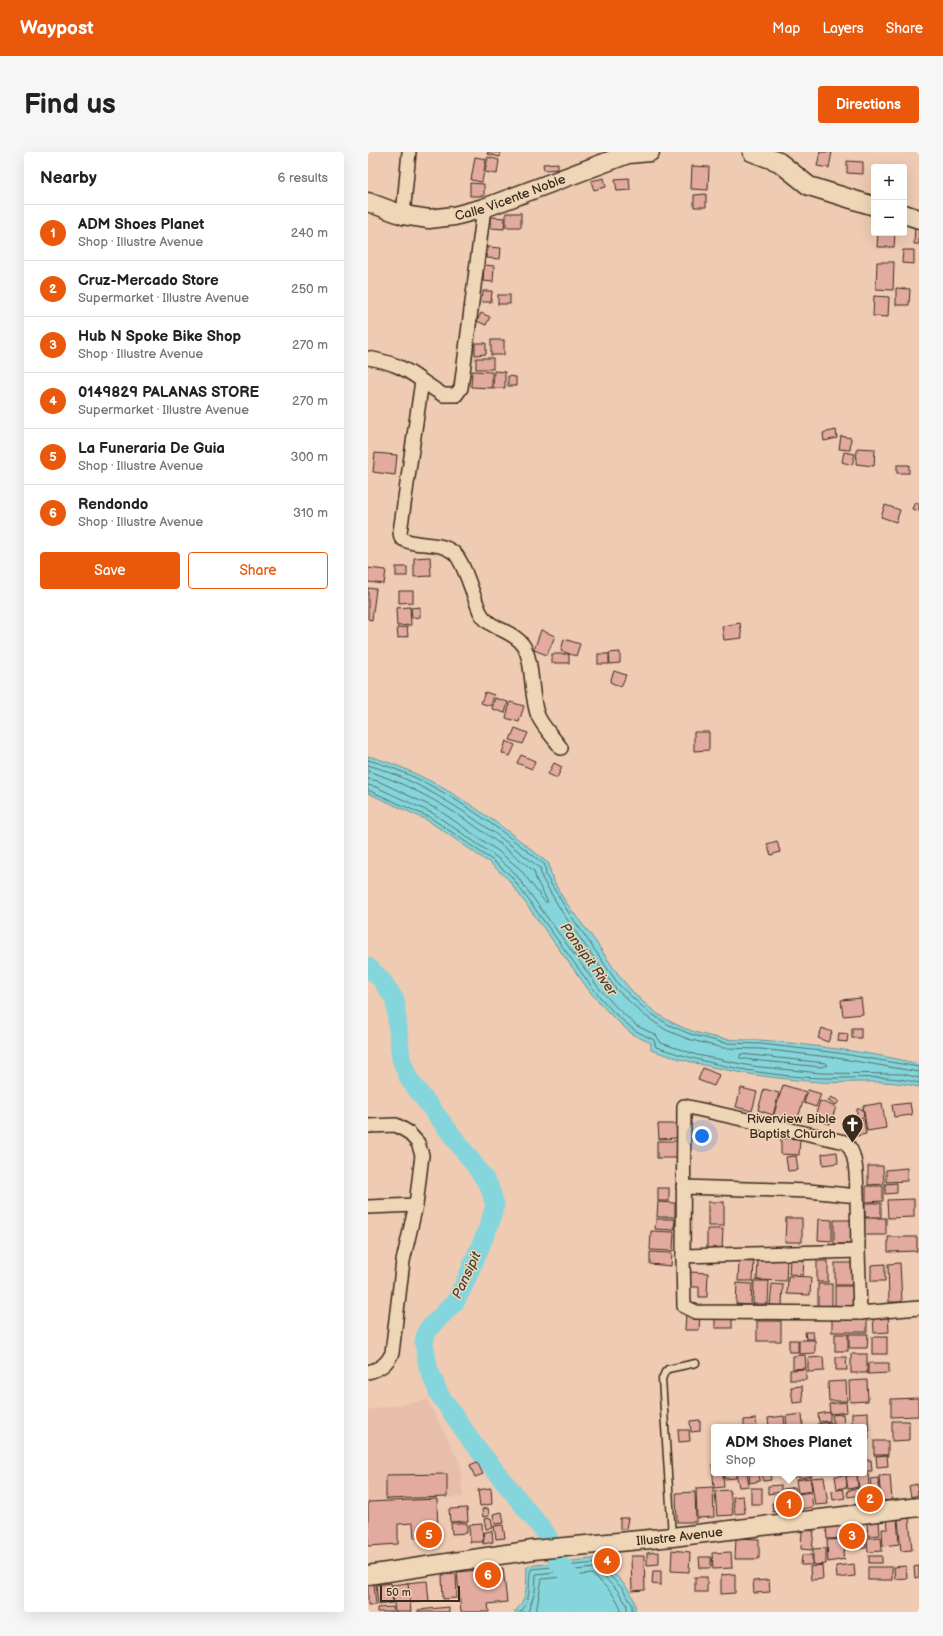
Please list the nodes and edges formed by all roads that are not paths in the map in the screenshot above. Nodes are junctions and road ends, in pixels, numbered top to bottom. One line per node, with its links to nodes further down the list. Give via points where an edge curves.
1 (409, 152): 8 (street)
2 (650, 152): 4 (main road, Calle Vicente Noble)
3 (752, 152): 6 (main road, via 779,162 809,186)
4 (628, 153): 7 (main road, Calle Vicente Noble)
5 (368, 202): 8 (main road, Calle Vicente Noble)
6 (871, 205)
7 (484, 208): 8 (main road, Calle Vicente Noble, via 429,219); 12 (street, via 460,388 456,395 443,395)
8 (403, 215)
9 (907, 215): 10 (main road)
10 (919, 219)
11 (368, 358): 12 (street, via 390,362 411,372)
12 (422, 381): 13 (street, via 401,538 408,542 438,545 454,552 481,614 487,622 515,637 524,645 538,716)
13 (561, 748)
14 (368, 1126): 17 (street, via 396,1125 408,1132 418,1143 422,1155)
15 (683, 1187): 16 (street, via 809,1191); 16 (street, via 684,1106 845,1142 849,1145 854,1162); 20 (street)
16 (857, 1196): 19 (street)
17 (416, 1204): 18 (street); 24 (street, via 403,1260 392,1353 388,1362 378,1370)
18 (368, 1207)
19 (858, 1251): 20 (street); 22 (street)
20 (683, 1256): 22 (street, via 684,1306 696,1312)
21 (919, 1308): 22 (street)
22 (860, 1313)
23 (696, 1363): 26 (lane, via 668,1369 662,1379)
24 (368, 1372)
25 (919, 1507): 26 (main road, Illustre Avenue)
26 (672, 1537): 27 (main road, Illustre Avenue, via 533,1550)
27 (368, 1575)

